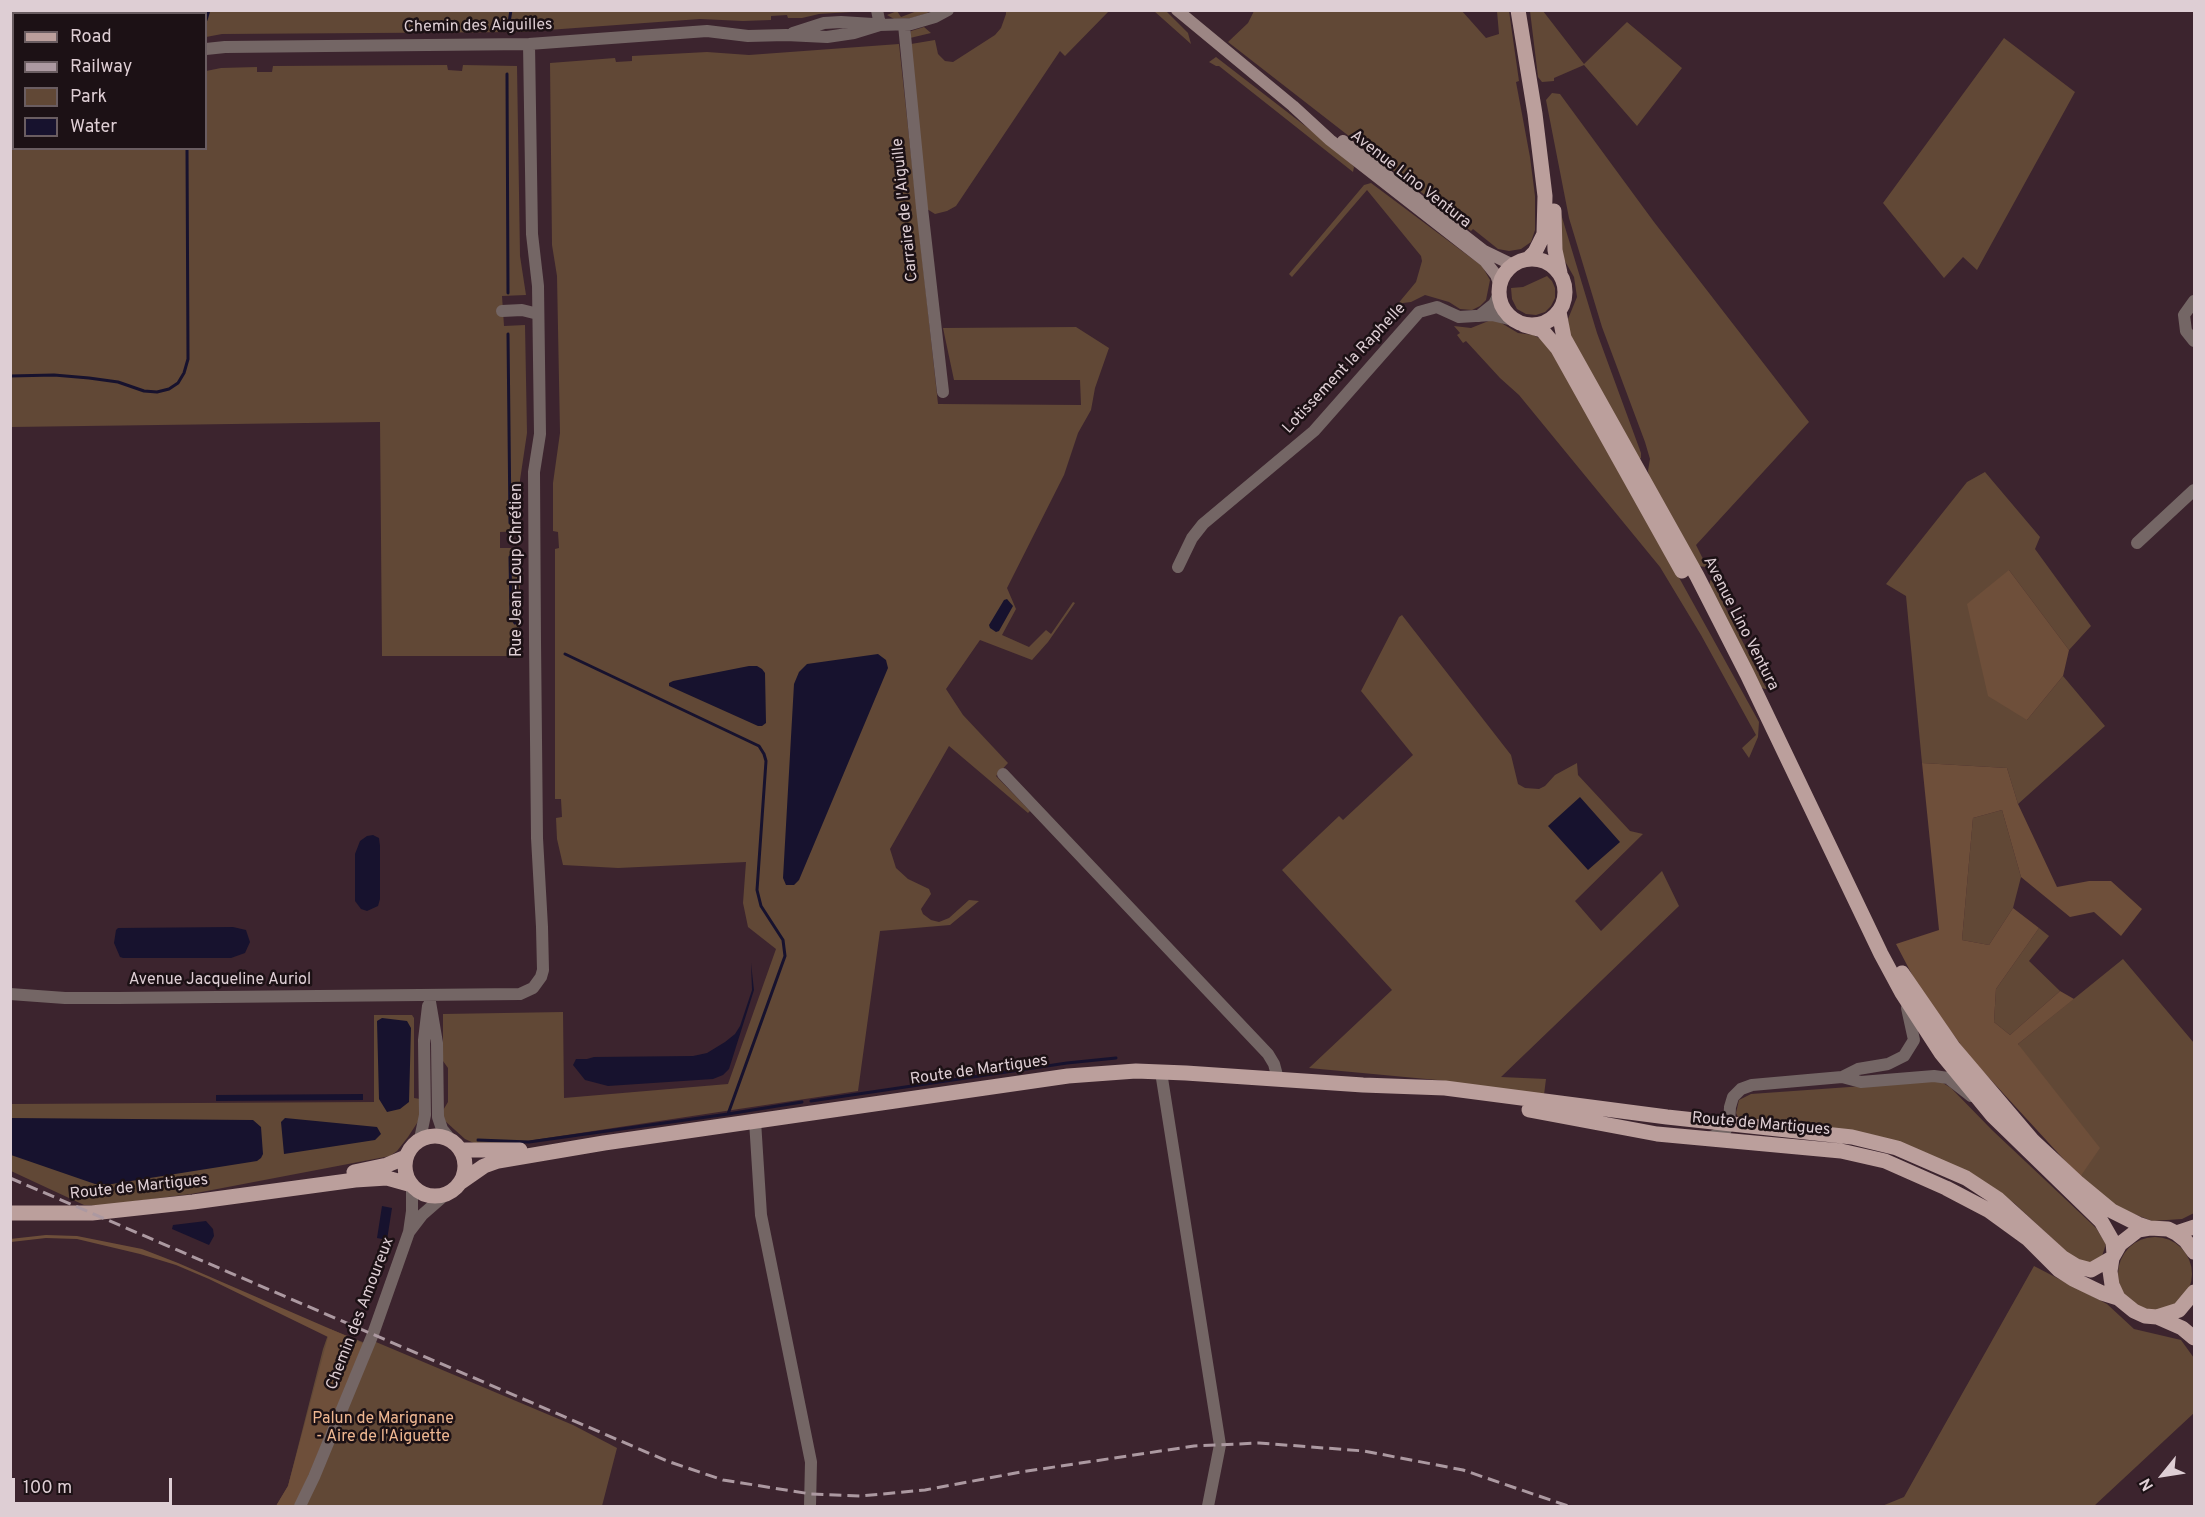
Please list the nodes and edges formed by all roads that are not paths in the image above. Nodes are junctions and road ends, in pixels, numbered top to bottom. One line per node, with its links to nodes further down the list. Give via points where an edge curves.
1 (877, 10): 5 (street)
2 (948, 10): 6 (street)
3 (1177, 10): 9 (main road, Avenue Lino Ventura)
4 (1518, 10): 10 (main road)
5 (880, 25): 6 (street); 7 (street, Chemin des Aiguilles, via 843,35 811,37 707,31)
6 (904, 25): 22 (street, Carraire de l'Aiguille)
7 (529, 44): 8 (street, Chemin des Aiguilles); 18 (street, Rue Jean-Loup Chrétien, via 532,234)
8 (207, 49)
9 (1293, 106): 12 (main road, Avenue Lino Ventura, via 1376,165 1484,251); 14 (main road, Avenue Lino Ventura, via 1485,261 1496,275)
10 (1535, 114): 11 (main road, via 1545,217 1541,241); 13 (main road, via 1554,202 1555,250)
11 (1528, 259): 12 (main road); 13 (main road, via 1543,260)
12 (1513, 265): 14 (main road, via 1505,272)
13 (1560, 273): 17 (main road, via 1566,295)
14 (1499, 290): 19 (street, via 1494,304); 20 (main road, via 1505,311)
15 (2194, 301): 21 (street, via 2184,315 2186,331)
16 (502, 311): 18 (street)
17 (1559, 312): 20 (main road, via 1535,326); 26 (main road, Avenue Lino Ventura, via 1564,338 1696,576)
18 (538, 314): 31 (street, Rue Jean-Loup Chrétien, via 540,434 534,472 535,653 543,970 533,988 520,994)
19 (1478, 316): 20 (street, Lotissement la Raphelle, via 1500,315); 25 (street, Lotissement la Raphelle, via 1460,317 1434,307 1415,316 1314,431 1203,524)
20 (1518, 322): 26 (main road, Avenue Lino Ventura, via 1542,330 1558,348)
21 (2194, 341)
22 (943, 392)
23 (2194, 490): 24 (street)
24 (2137, 543)
25 (1178, 567)
26 (1762, 708): 28 (main road)
27 (1003, 774): 34 (street, via 1268,1054)
28 (1833, 850): 29 (main road); 50 (main road, via 1893,960 1953,1047 2033,1140 2086,1189 2112,1210)
29 (1902, 993): 33 (street, via 1913,1030 1910,1051 1898,1061 1858,1069); 36 (main road, via 1941,1053)
30 (10, 994): 31 (street, Avenue Jacqueline Auriol, via 76,998)
31 (429, 996): 39 (street, via 424,1040 425,1115); 42 (street, via 437,1043 438,1117 442,1129)
32 (1161, 1072): 34 (main road, Route de Martigues); 37 (main road, Route de Martigues, via 1068,1076); 61 (street, via 1220,1445)
33 (1842, 1077): 36 (street, via 1861,1082 1942,1076); 38 (street, via 1745,1087 1733,1097)
34 (1278, 1079): 35 (main road, Route de Martigues)
35 (1363, 1085): 38 (main road, Route de Martigues, via 1444,1088); 40 (main road, Route de Martigues)
36 (1992, 1115): 54 (main road, via 2101,1221 2108,1232)
37 (754, 1121): 41 (main road, Route de Martigues); 60 (street, via 762,1215 812,1462)
38 (1729, 1124): 40 (street, via 1725,1131); 54 (main road, Route de Martigues, via 1852,1137 1898,1148 1966,1178 1998,1199 2076,1266 2091,1270)
39 (420, 1139): 42 (main road, via 435,1135); 43 (main road)
40 (1705, 1139): 56 (main road, Route de Martigues, via 1841,1151 1885,1161 1988,1210 2028,1239 2073,1280)
41 (603, 1143): 42 (main road, Route de Martigues, via 514,1150); 44 (main road, Route de Martigues, via 498,1161)
42 (456, 1145): 44 (main road, via 465,1166)
43 (406, 1156): 45 (main road, via 405,1167); 46 (main road, Route de Martigues, via 387,1165)
44 (460, 1182): 47 (main road)
45 (412, 1185): 46 (main road, Route de Martigues, via 387,1178); 47 (main road, via 428,1195); 51 (street, Chemin des Amoureux)
46 (271, 1190): 48 (main road, Route de Martigues, via 92,1213)
47 (446, 1194): 51 (street, Chemin des Amoureux)
48 (10, 1213)
49 (2194, 1227): 52 (main road)
50 (2150, 1228): 52 (main road); 54 (main road, via 2128,1236)
51 (409, 1232): 59 (street, Chemin des Amoureux, via 373,1334)
52 (2176, 1233): 53 (main road)
53 (2194, 1252)
54 (2113, 1256): 56 (main road, via 2110,1272)
55 (2194, 1292): 57 (main road, via 2179,1310)
56 (2118, 1298): 57 (main road, Route de Martigues, via 2134,1311)
57 (2157, 1317): 58 (main road, Route de Martigues)
58 (2194, 1338)
59 (300, 1506)
60 (810, 1506)
61 (1208, 1506)

